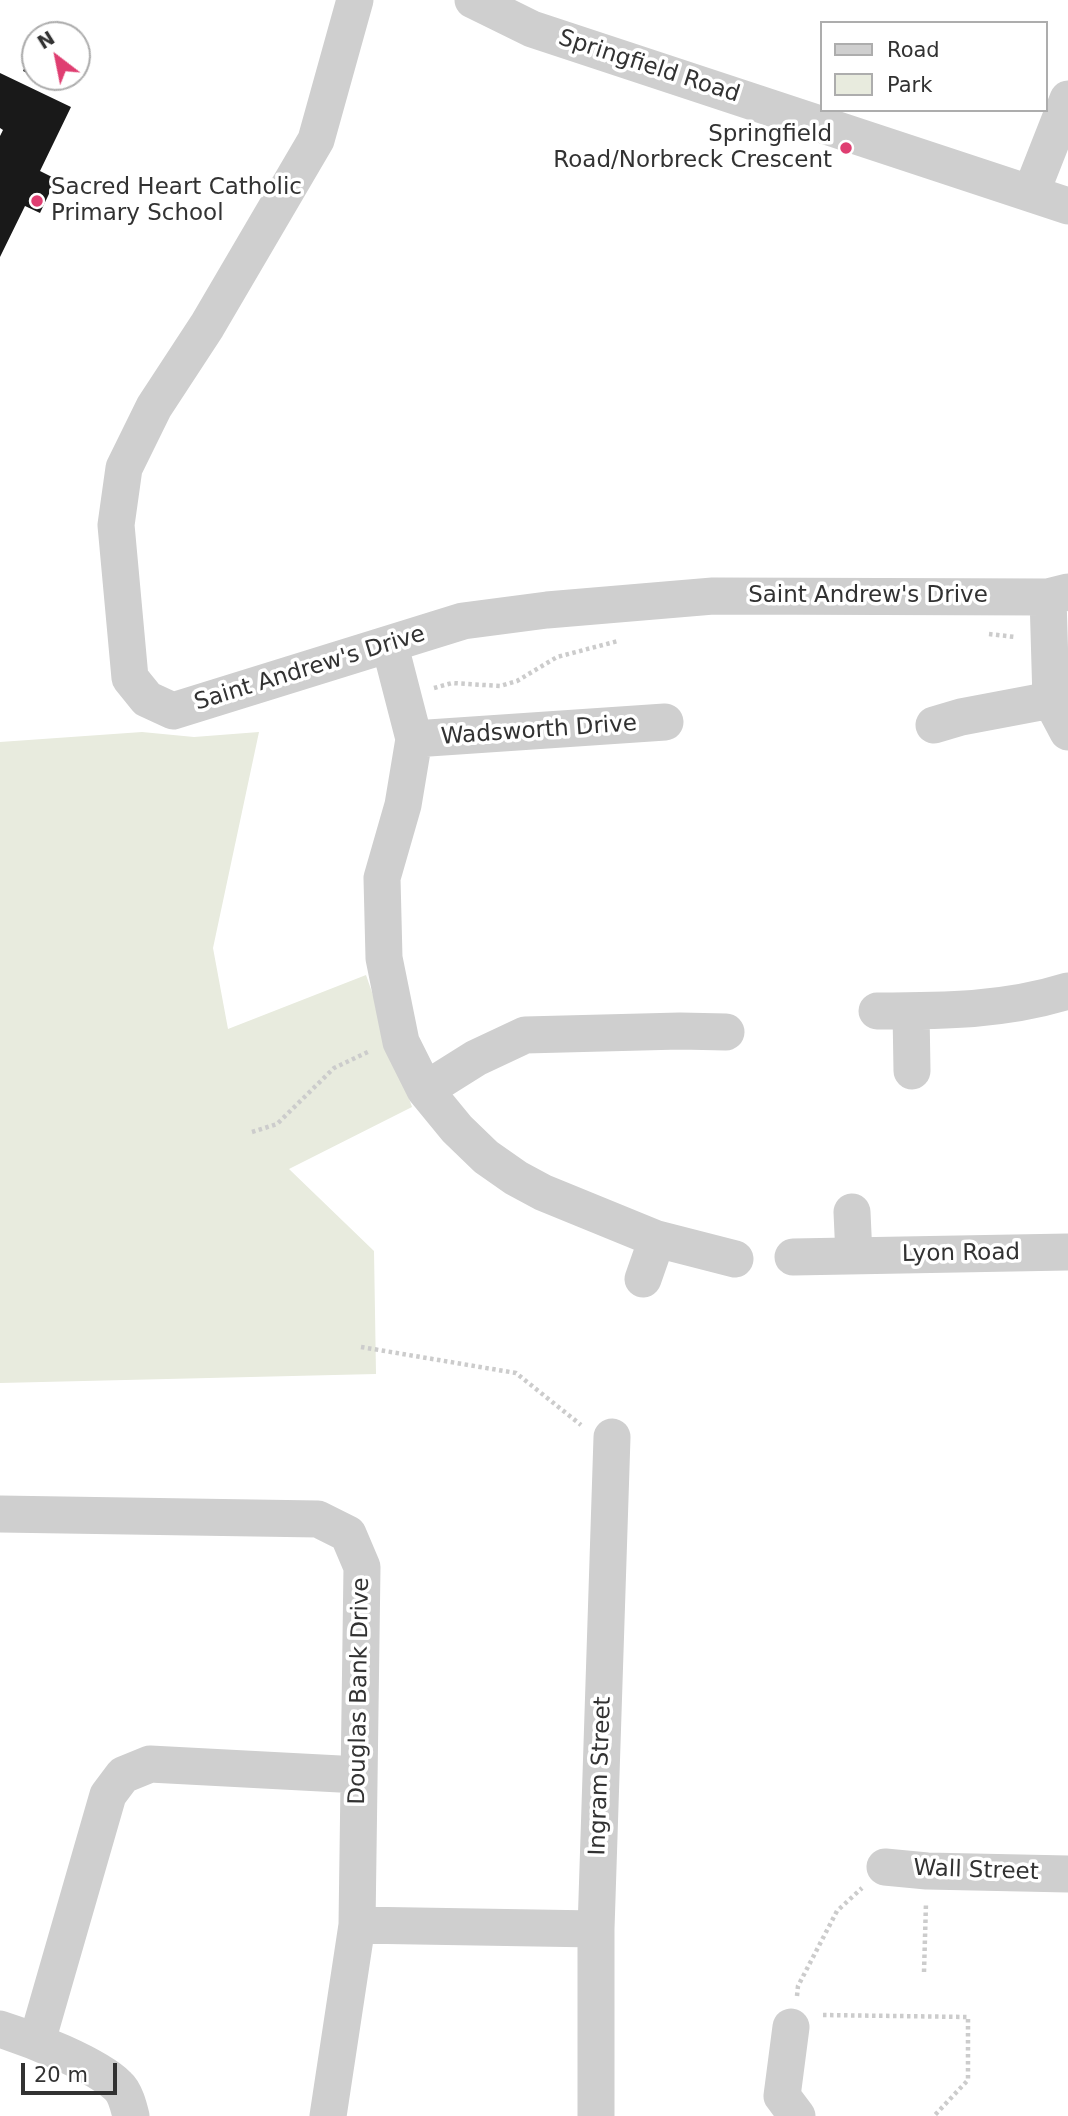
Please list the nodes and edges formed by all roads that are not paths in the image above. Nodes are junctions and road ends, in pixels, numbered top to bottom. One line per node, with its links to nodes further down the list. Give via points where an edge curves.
1 (355, 0): 7 (street, Saint Andrew's Drive, via 316,140 154,407 124,468 116,525 130,678 147,699 173,711)
2 (473, 0): 4 (street, Springfield Road, via 532,29)
3 (1068, 99): 4 (street)
4 (1031, 193): 5 (street, Springfield Road)
5 (1068, 206)
6 (1058, 594): 7 (street, Saint Andrew's Drive, via 713,596 463,621); 8 (street, via 1049,642)
7 (390, 646): 12 (street)
8 (1051, 700): 9 (street); 11 (street)
9 (950, 710)
10 (665, 722): 12 (street, Wadsworth Drive)
11 (1068, 732)
12 (414, 739): 16 (street, via 403,805 382,878 384,958 401,1042)
13 (1068, 991): 15 (street, via 1033,1002 968,1011 894,1011)
14 (726, 1032): 16 (street, via 679,1019 525,1035 475,1058)
15 (912, 1070)
16 (425, 1090): 18 (street, via 457,1129 516,1178)
17 (852, 1212): 20 (street)
18 (657, 1239): 22 (street); 23 (street)
19 (1068, 1252): 20 (street, Lyon Road)
20 (855, 1256): 21 (street, Lyon Road)
21 (793, 1257)
22 (735, 1259)
23 (643, 1279)
24 (612, 1437): 30 (street, Ingram Street)
25 (0, 1514): 26 (street, Douglas Bank Drive, via 318,1520 348,1534 362,1567)
26 (359, 1775): 29 (street, Douglas Bank Drive); 33 (street, via 150,1764 123,1774 108,1795)
27 (885, 1867): 28 (street, Wall Street)
28 (1068, 1874)
29 (357, 1925): 30 (street); 35 (street, Douglas Bank Drive)
30 (596, 1929): 36 (street, Ingram Street)
31 (792, 2021): 37 (street, via 782,2096)
32 (0, 2029): 33 (street)
33 (37, 2041): 34 (street, via 120,2087)
34 (131, 2116)
35 (328, 2116)
36 (596, 2116)
37 (797, 2116)

